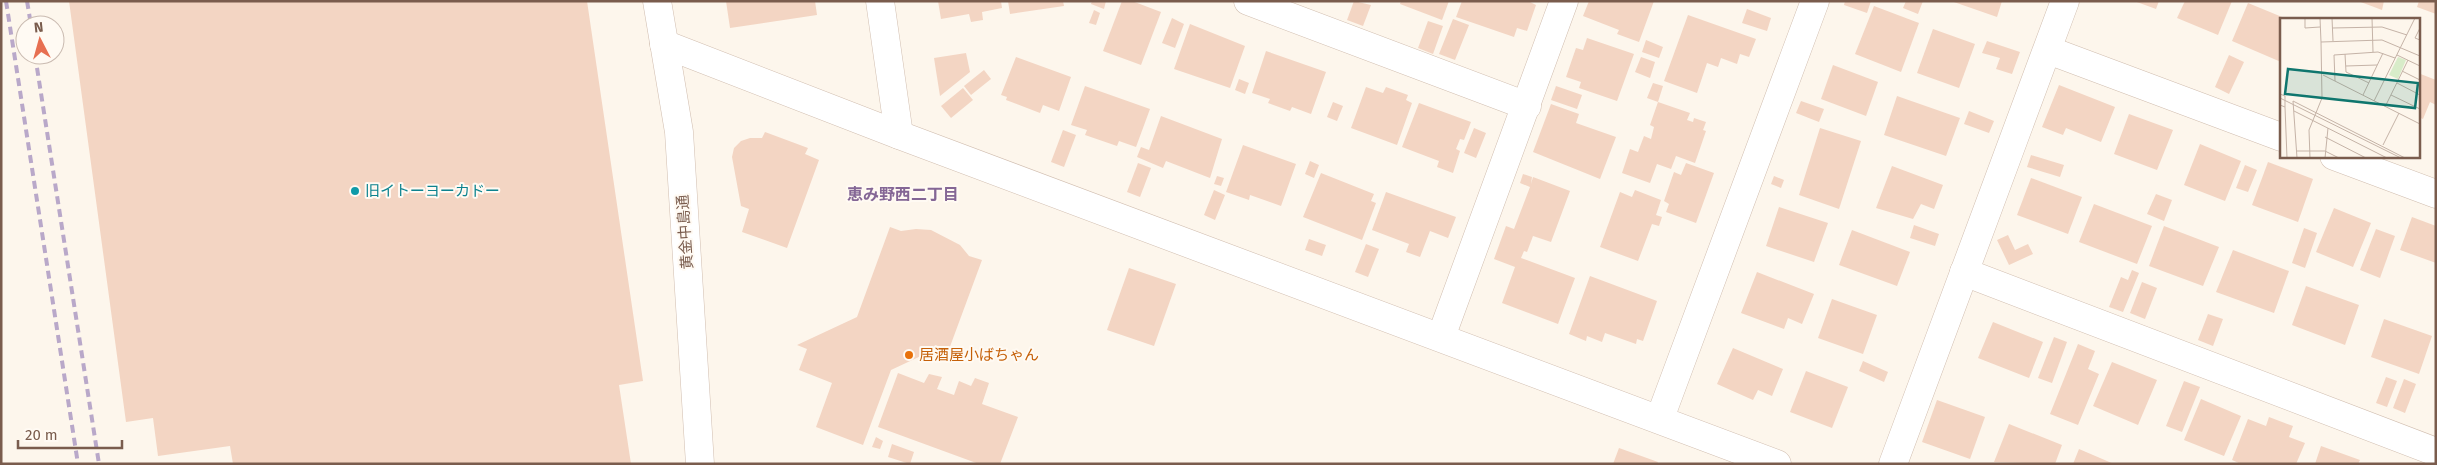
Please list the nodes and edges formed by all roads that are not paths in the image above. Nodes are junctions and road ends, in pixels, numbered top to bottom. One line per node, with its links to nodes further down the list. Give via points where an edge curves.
1 (657, 1): 7 (street, 黄金中島通)
2 (880, 1): 10 (street)
3 (1248, 1): 9 (street)
4 (1564, 1): 9 (street)
5 (1815, 1): 16 (street)
6 (2065, 1): 8 (street)
7 (664, 44): 10 (street); 18 (street, 黄金中島通, via 679,132)
8 (2048, 50): 11 (street); 14 (street)
9 (1527, 106): 15 (street)
10 (899, 135): 15 (street)
11 (2280, 137)
12 (2339, 158): 13 (street)
13 (2436, 194)
14 (1964, 272): 17 (street); 20 (street)
15 (1441, 337): 16 (street)
16 (1660, 418): 19 (street)
17 (2436, 452)
18 (700, 464)
19 (1777, 464)
20 (1893, 464)

